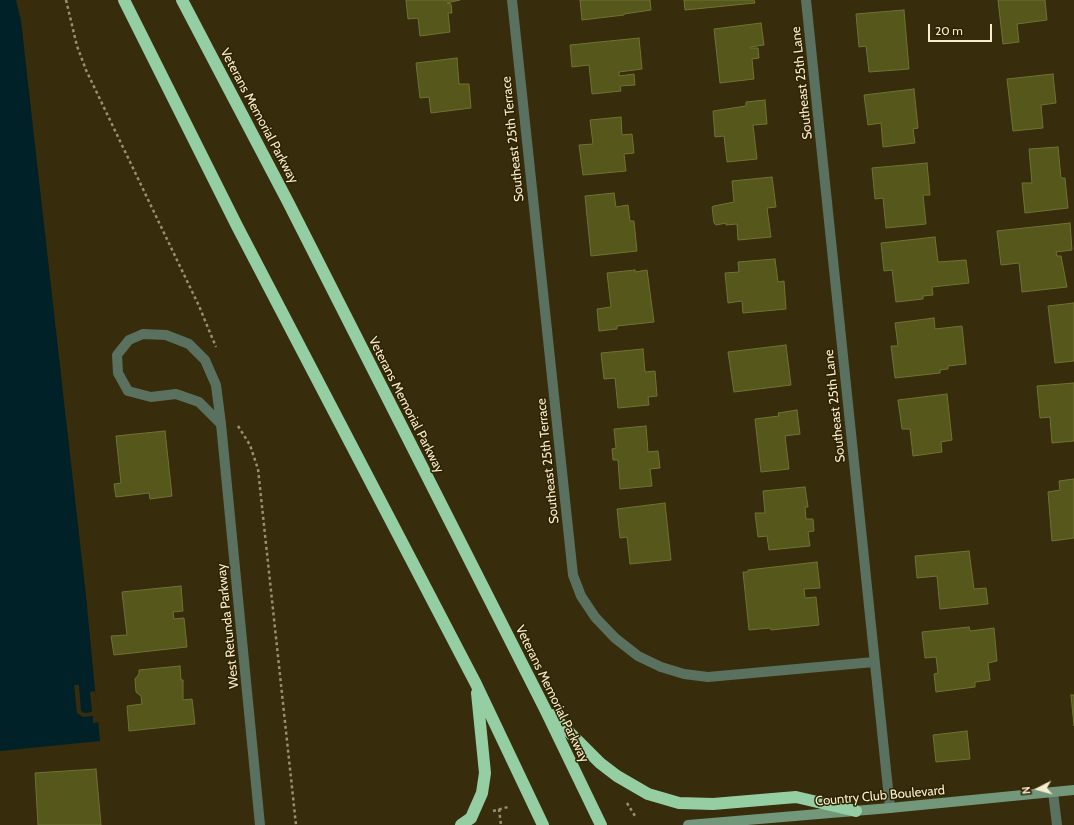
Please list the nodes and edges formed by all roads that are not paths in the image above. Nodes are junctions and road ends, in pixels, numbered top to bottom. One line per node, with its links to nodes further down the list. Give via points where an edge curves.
1 (124, 0): 7 (highway, via 237,226)
2 (182, 0): 8 (highway, Veterans Memorial Parkway, via 288,202)
3 (512, 0): 6 (street, Southeast 25th Terrace, via 573,575 581,596 595,617 615,638 638,656 684,674 708,676)
4 (806, 0): 6 (street, Southeast 25th Lane)
5 (221, 424): 5 (street, West Retunda Parkway, via 216,385 205,360 189,344 166,335 143,334 129,340 117,355 118,373 128,391 150,397 176,394 199,402); 13 (street, West Retunda Parkway)
6 (874, 662): 11 (street, Southeast 25th Lane)
7 (476, 684): 14 (highway, via 484,780 482,794 471,818); 15 (highway)
8 (545, 709): 12 (highway, via 600,763 648,794 679,803 713,804 796,797); 16 (highway, Veterans Memorial Parkway)
9 (1074, 790): 10 (main road, Country Club Boulevard)
10 (1053, 792): 11 (main road, Country Club Boulevard); 18 (street)
11 (890, 808): 12 (main road, Country Club Boulevard)
12 (856, 811): 17 (main road, Country Club Boulevard)
13 (260, 825)
14 (460, 825)
15 (543, 825)
16 (601, 825)
17 (688, 825)
18 (1057, 825)

